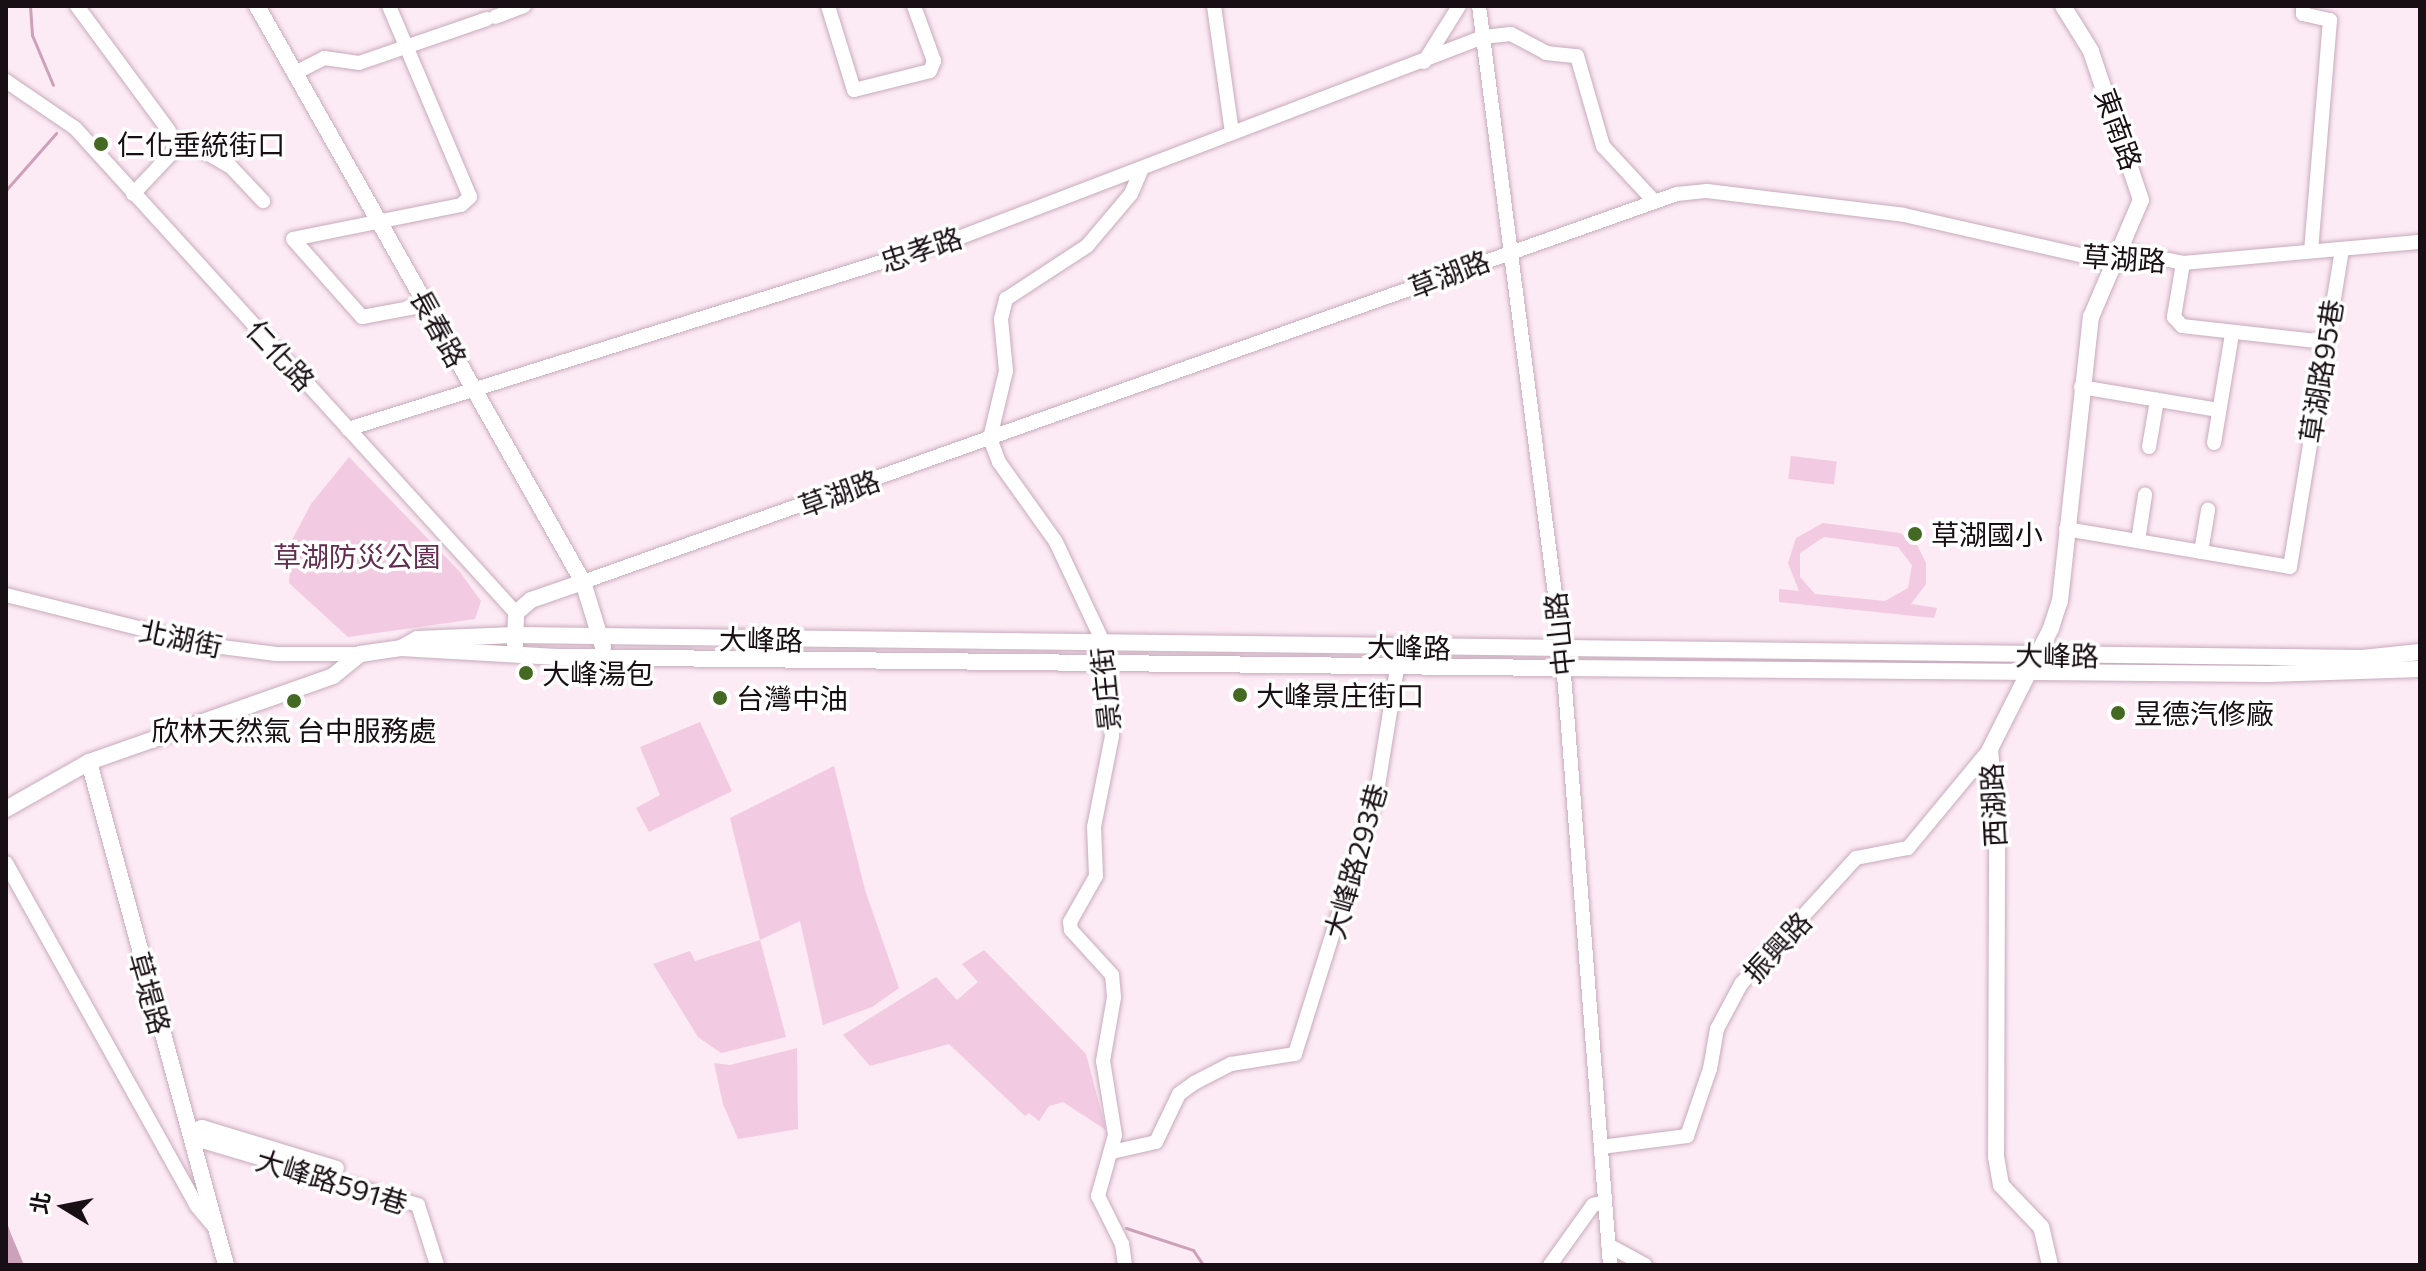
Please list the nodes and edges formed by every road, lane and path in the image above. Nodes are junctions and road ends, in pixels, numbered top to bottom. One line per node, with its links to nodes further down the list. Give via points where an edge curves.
1 (77, 6): 18 (street)
2 (257, 6): 15 (street, 長春路)
3 (389, 6): 13 (street)
4 (524, 6): 13 (street)
5 (828, 6): 6 (street, via 854,90 930,71 934,61)
6 (914, 6)
7 (1214, 6): 17 (street)
8 (1459, 6): 14 (street)
9 (1479, 6): 12 (street, 中山路)
10 (2063, 6): 28 (street, 東南路, via 2091,51 2140,186 2139,211)
11 (2303, 6): 27 (street, via 2303,14 2330,20)
12 (1483, 37): 14 (street, 忠孝路); 21 (street, via 1511,34 1546,53 1577,56 1603,146); 26 (street, 中山路)
13 (406, 47): 15 (street, via 359,63 324,58); 23 (street, via 470,197 461,205)
14 (1424, 62): 17 (street, 忠孝路)
15 (295, 73): 23 (street, 長春路)
16 (6, 81): 20 (street, 仁化路, via 75,128)
17 (1232, 133): 19 (street, 忠孝路)
18 (176, 136): 20 (street); 22 (street, via 231,167)
19 (1141, 171): 34 (street, 忠孝路, via 961,237); 38 (street, via 1131,194 1087,246 1006,299 1001,319 1006,371)
20 (133, 194): 37 (street, 仁化路)
21 (1653, 200): 26 (street, 草湖路); 28 (street, 草湖路, via 1707,191 1847,206 2098,259)
22 (263, 201)
23 (377, 220): 30 (street, 長春路); 30 (street, via 293,239 353,311 376,319)
24 (2420, 242): 25 (street, 草湖路)
25 (2342, 249): 27 (street, 草湖路); 32 (street, 草湖路95巷)
26 (1511, 250): 38 (street, 草湖路); 53 (street, 中山路)
27 (2311, 250): 29 (street, 草湖路)
28 (2119, 256): 29 (street, 草湖路, via 2134,253); 33 (street, 西湖路, via 2091,317)
29 (2183, 263): 31 (street, via 2177,323)
30 (427, 305): 34 (street, 長春路)
31 (2232, 334): 32 (street); 36 (street)
32 (2325, 342): 45 (street, 草湖路95巷, via 2290,567)
33 (2081, 387): 35 (street); 43 (street, 西湖路)
34 (473, 390): 37 (street, 忠孝路); 46 (street, 長春路)
35 (2157, 400): 36 (street); 40 (street)
36 (2219, 410): 39 (street)
37 (348, 429): 48 (street, 仁化路)
38 (990, 438): 46 (street, 草湖路); 51 (street, 景庄街, via 999,462 1056,542)
39 (2214, 443)
40 (2149, 447)
41 (2145, 495): 44 (street)
42 (2208, 510): 45 (street)
43 (2066, 529): 44 (street); 60 (street, 西湖路, via 2060,601)
44 (2138, 541): 45 (street)
45 (2201, 552)
46 (583, 582): 48 (street, 草湖路, via 531,600); 50 (street, 長春路)
47 (6, 595): 55 (street, 北湖街, via 206,645 276,654)
48 (516, 613): 49 (street)
49 (515, 635): 50 (street, 大峰路); 52 (street, 大峰路, via 417,639); 56 (street)
50 (602, 637): 51 (street, 大峰路); 57 (street, 長春路)
51 (1103, 642): 53 (street, 大峰路); 58 (street, 景庄街)
52 (401, 648): 55 (street, 大峰路); 56 (street, 大峰路)
53 (1562, 649): 60 (street, 大峰路); 61 (street, 中山路)
54 (2420, 652): 60 (street, 大峰路, via 2362,658)
55 (360, 654): 64 (street, 大峰路, via 333,676)
56 (515, 654): 57 (street, 大峰路)
57 (604, 657): 58 (street, 大峰路)
58 (1104, 661): 59 (street, 大峰路); 69 (street, 景庄街, via 1112,736 1094,827 1096,876 1070,922 1071,930 1112,975 1114,997 1103,1061 1115,1135)
59 (1398, 663): 61 (street, 大峰路); 69 (street, 大峰路293巷, via 1377,792 1295,1054 1231,1064 1194,1083 1179,1094 1156,1142)
60 (2034, 663): 61 (street, 大峰路); 62 (street, 大峰路, via 2327,674); 63 (street, 西湖路)
61 (1563, 668): 68 (street, 中山路)
62 (2420, 669)
63 (1990, 749): 68 (street, 振興路, via 1908,848 1856,858 1741,984 1717,1029 1710,1069 1687,1136); 80 (street, 西湖路, via 1997,839 1996,1157 2001,1185 2047,1240)
64 (89, 762): 65 (street, 大峰路); 67 (street, 草堤路)
65 (6, 809)
66 (6, 863): 72 (street, 草堤路, via 196,1205)
67 (190, 1131): 70 (street, via 202,1127); 72 (street, 草堤路); 75 (street, 大峰路591巷, via 202,1141 418,1205)
68 (1601, 1147): 71 (street, 中山路)
69 (1112, 1152): 76 (street, 景庄街, via 1098,1196 1122,1244)
70 (337, 1168)
71 (1605, 1202): 73 (street, 中山路); 77 (street, via 1593,1205)
72 (212, 1224): 74 (street, 草堤路)
73 (1608, 1245): 78 (street, 中山路); 79 (street)
74 (226, 1265)
75 (437, 1265)
76 (1125, 1265)
77 (1550, 1265)
78 (1610, 1265)
79 (1645, 1265)
80 (2050, 1265)

